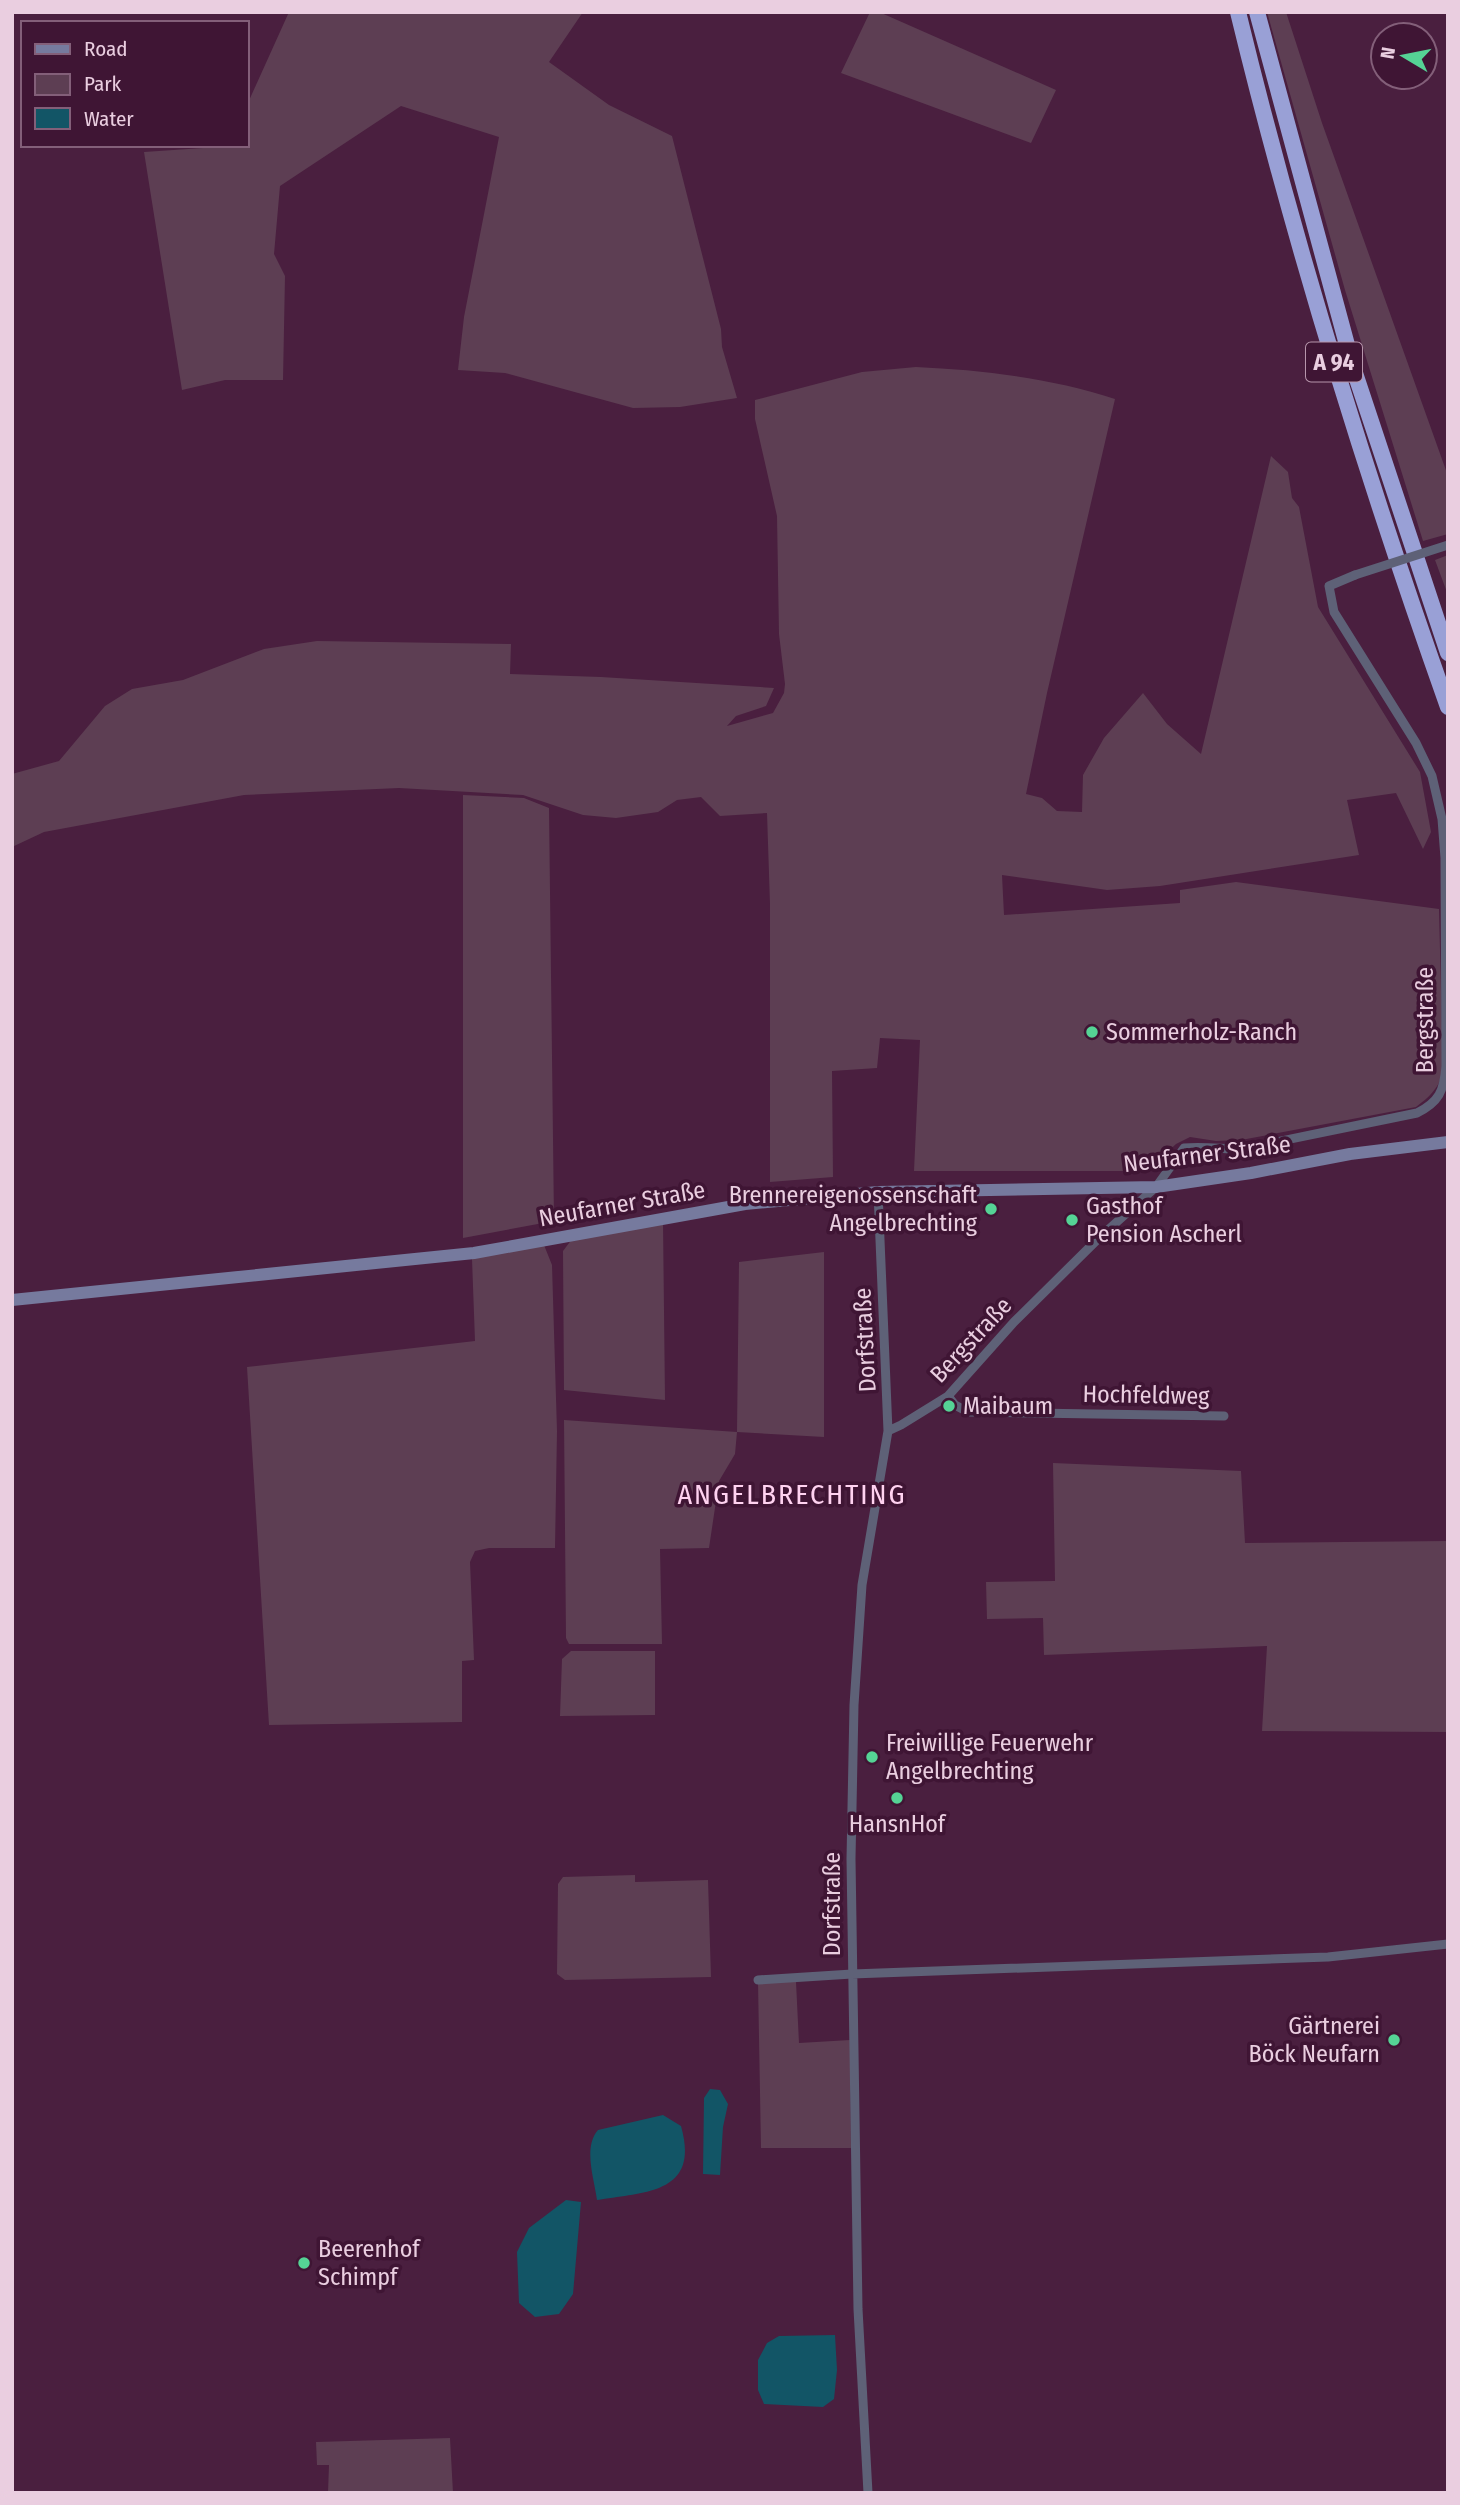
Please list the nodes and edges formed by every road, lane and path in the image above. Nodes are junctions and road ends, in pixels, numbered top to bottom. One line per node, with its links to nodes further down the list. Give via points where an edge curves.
1 (1238, 12): 5 (highway, A 94, via 1336,371)
2 (1257, 12): 4 (highway, A 94, via 1353,367)
3 (1448, 545): 7 (street, Bergstraße, bridge, via 1329,586 1334,612 1432,776 1445,858 1443,1091 1431,1107 1416,1113 1241,1149 1184,1148)
4 (1448, 653)
5 (1448, 707)
6 (1448, 1142): 7 (street, Neufarner Straße)
7 (1156, 1187): 8 (street, Neufarner Straße); 10 (street, Bergstraße, via 1014,1322)
8 (878, 1192): 9 (street, Neufarner Straße, via 745,1204 474,1253); 12 (street, Dorfstraße)
9 (12, 1300)
10 (948, 1396): 11 (street, Hochfeldweg, via 968,1412); 12 (street, Bergstraße)
11 (1224, 1416)
12 (888, 1431): 14 (street, Dorfstraße, via 862,1585 857,1652)
13 (1448, 1944): 14 (street, via 1328,1957)
14 (852, 1974): 15 (street); 16 (street, Dorfstraße, via 858,2309)
15 (758, 1980)
16 (868, 2493)

